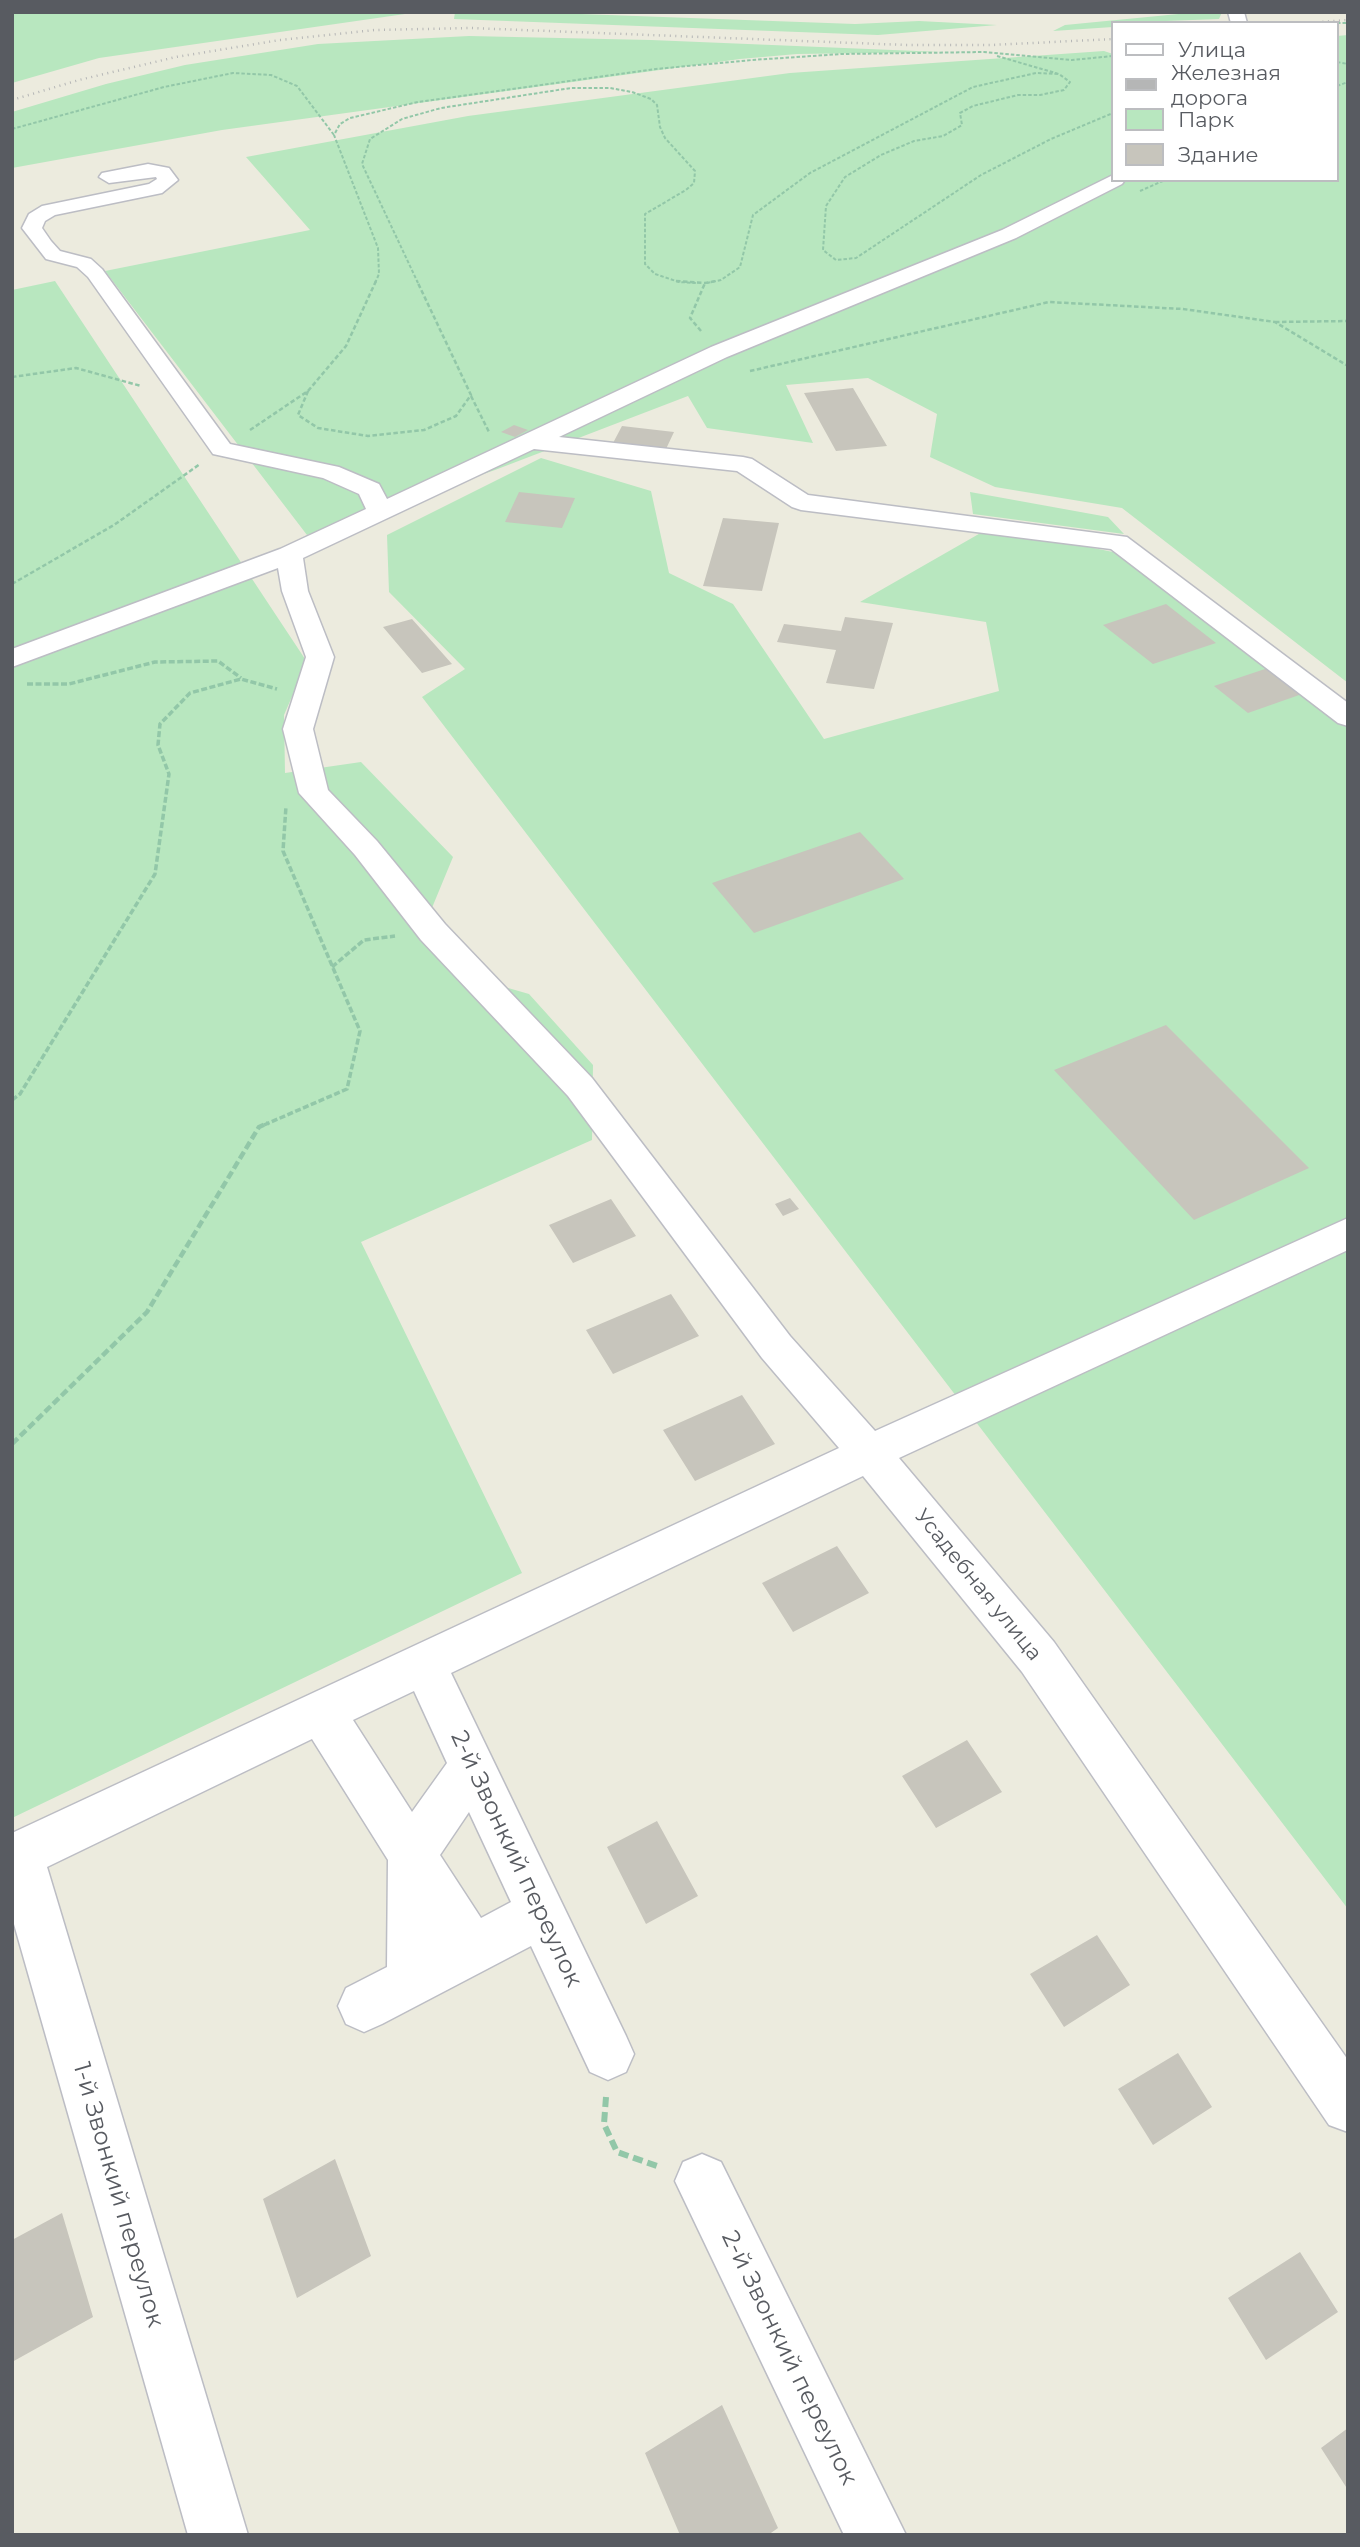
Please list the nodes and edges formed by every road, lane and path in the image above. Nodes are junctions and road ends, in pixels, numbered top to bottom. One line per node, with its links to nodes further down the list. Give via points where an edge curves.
1 (984, 52): 2 (path, via 1072,60); 3 (path); 6 (path, via 842,54 656,69 418,102 351,118 340,124)
2 (1112, 56)
3 (1059, 75): 4 (path, via 1070,82 1064,90 972,106 960,113 962,125 943,136 881,155 845,177 826,206 823,250 836,260 856,258 981,174); 9 (path, via 1036,73 973,87 810,173 752,215 740,267 722,280)
4 (1112, 113)
5 (12, 129): 6 (path, via 164,86 233,73 271,75 297,86)
6 (334, 135): 16 (path, via 378,248 379,274 345,346)
7 (109, 177): 18 (street, via 148,170 162,172 168,180 155,189 49,210 36,218 32,228 53,255 84,263 95,273)
8 (1112, 182): 12 (street, via 1009,234)
9 (705, 283): 12 (path, via 690,318); 17 (path, via 654,274 645,264 645,214 686,190 694,183 695,171 665,138 657,105 651,99 610,88 571,88 441,108 402,119 370,139 362,164)
10 (1348, 321): 11 (path)
11 (1275, 323): 13 (path); 14 (path, via 1183,309 1049,302)
12 (719, 352): 19 (street)
13 (1348, 366)
14 (742, 373)
15 (12, 377): 18 (path, via 76,368)
16 (308, 391): 17 (path, via 298,415 318,428 368,436 424,430 456,416); 20 (path)
17 (471, 395): 21 (path)
18 (184, 397): 20 (street)
19 (531, 441): 21 (street); 29 (street, via 743,464 801,502 1118,542)
20 (222, 449): 22 (street, via 330,472 370,489); 24 (path, via 114,525)
21 (500, 456): 22 (street)
22 (380, 513): 23 (street)
23 (289, 555): 25 (street); 31 (street, Усадебная улица, via 295,591 320,657 298,729 314,793 366,848)
24 (12, 584)
25 (12, 659)
26 (241, 678): 27 (path, via 218,661 155,662 69,684); 28 (path, via 277,689); 33 (path, via 190,693 160,724 159,745 169,774 155,874 20,1094)
27 (24, 684)
28 (282, 700)
29 (1348, 718)
30 (286, 802): 32 (path, via 283,851)
31 (433, 932): 32 (path, via 364,940); 36 (street, Усадебная улица, via 580,1087 776,1347)
32 (332, 967): 35 (path, via 360,1031 347,1088 259,1127 147,1312)
33 (12, 1100)
34 (1348, 1233): 36 (street)
35 (12, 1444)
36 (869, 1453): 37 (street); 47 (street, Усадебная улица, via 1038,1657)
37 (424, 1664): 38 (street); 39 (street, 2-й Звонкий переулок)
38 (321, 1712): 40 (street); 41 (street)
39 (472, 1766): 40 (street); 42 (street, 2-й Звонкий переулок)
40 (412, 1854): 43 (street); 44 (street)
41 (16, 1857): 49 (street, 1-й Звонкий переулок)
42 (542, 1913): 43 (street); 46 (street, 2-й Звонкий переулок)
43 (473, 1950): 44 (street)
44 (412, 1981): 45 (street)
45 (364, 2006)
46 (608, 2054): 48 (path, via 604,2124 617,2152)
47 (1348, 2106)
48 (702, 2181): 50 (street, 2-й Звонкий переулок)
49 (218, 2535)
50 (876, 2535)

